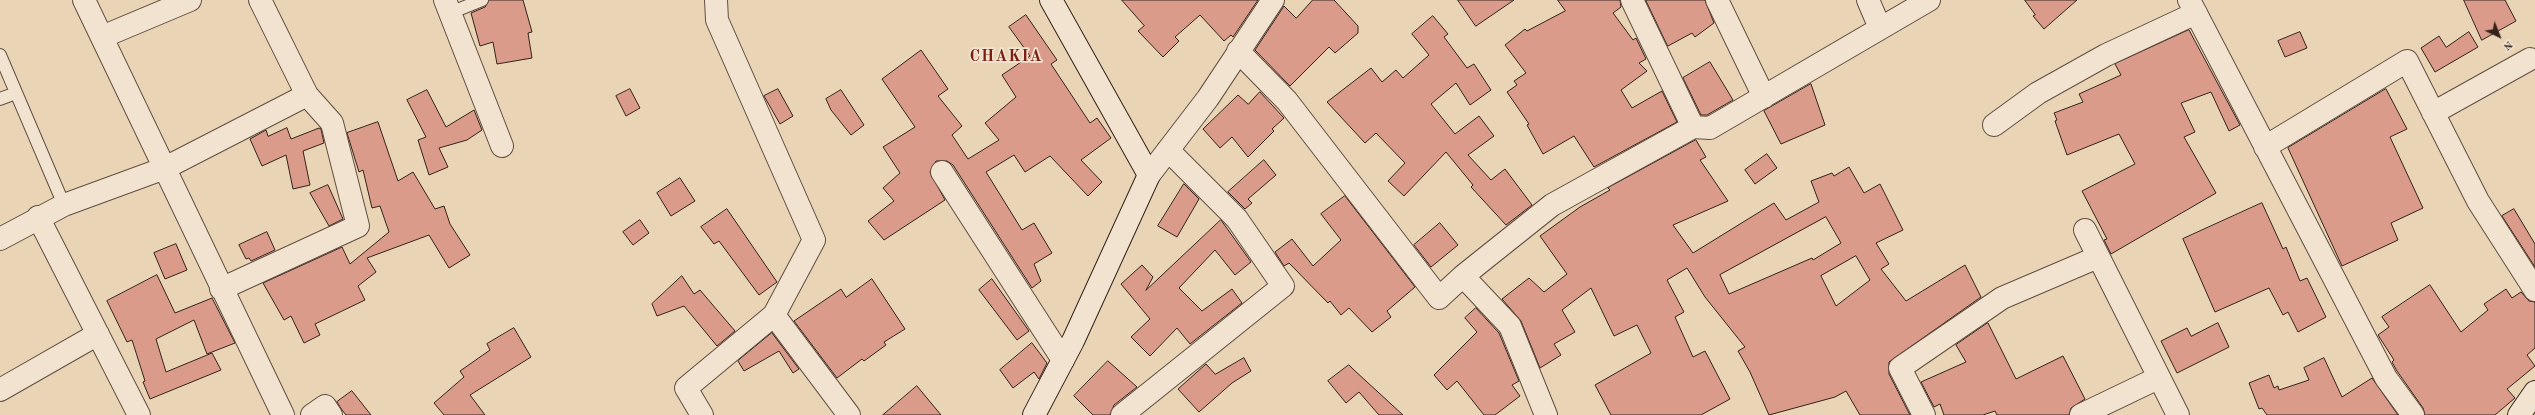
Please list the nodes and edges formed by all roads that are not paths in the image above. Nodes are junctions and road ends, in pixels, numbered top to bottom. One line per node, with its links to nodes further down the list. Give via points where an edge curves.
1 (84, 0): 15 (street)
2 (190, 0): 15 (street)
3 (260, 0): 20 (street)
4 (482, 0): 12 (lane)
5 (716, 0): 40 (street, via 717,20 814,240)
6 (1051, 0): 31 (street)
7 (1273, 0): 16 (street)
8 (1632, 0): 25 (street)
9 (1717, 0): 21 (street)
10 (1868, 0): 14 (street)
11 (1930, 0): 14 (street)
12 (448, 6): 26 (street)
13 (2193, 6): 24 (street, via 2038,93); 27 (street)
14 (1880, 28): 21 (street)
15 (102, 37): 29 (street)
16 (1238, 51): 28 (street, via 1208,98); 37 (street, via 1287,101 1439,298)
17 (0, 54): 19 (lane)
18 (2530, 60): 23 (street)
19 (16, 93): 22 (lane); 32 (lane)
20 (307, 95): 29 (street); 38 (street, via 332,123 358,226)
21 (1764, 97): 25 (street, via 1710,128)
22 (0, 99)
23 (2433, 113): 27 (street, via 2407,60); 39 (street, via 2478,201)
24 (1994, 125)
25 (1693, 127): 37 (street, via 1552,205)
26 (502, 146)
27 (2265, 147): 58 (street, via 2386,378)
28 (1168, 150): 31 (street); 53 (street, via 1237,219 1283,286)
29 (165, 168): 32 (street); 38 (street)
30 (942, 172): 42 (street)
31 (1149, 175): 42 (street)
32 (64, 205): 33 (street)
33 (38, 217): 35 (street); 41 (street)
34 (2085, 230): 36 (street)
35 (0, 239)
36 (2098, 256): 43 (street); 55 (street, via 2002,298 1900,368)
37 (1463, 276): 54 (street, via 1510,326)
38 (221, 289): 47 (street)
39 (2535, 290)
40 (774, 315): 50 (street, via 686,388); 51 (street)
41 (98, 334): 44 (street); 46 (street)
42 (1063, 360): 52 (street)
43 (2158, 378): 56 (street); 57 (street)
44 (0, 390)
45 (2535, 392): 59 (street)
46 (139, 415)
47 (283, 415)
48 (312, 415): 49 (street, via 325,406)
49 (331, 415)
50 (702, 415)
51 (849, 415)
52 (1034, 415)
53 (1122, 415)
54 (1546, 415)
55 (1924, 415)
56 (2081, 415)
57 (2178, 415)
58 (2413, 415)
59 (2519, 415)

